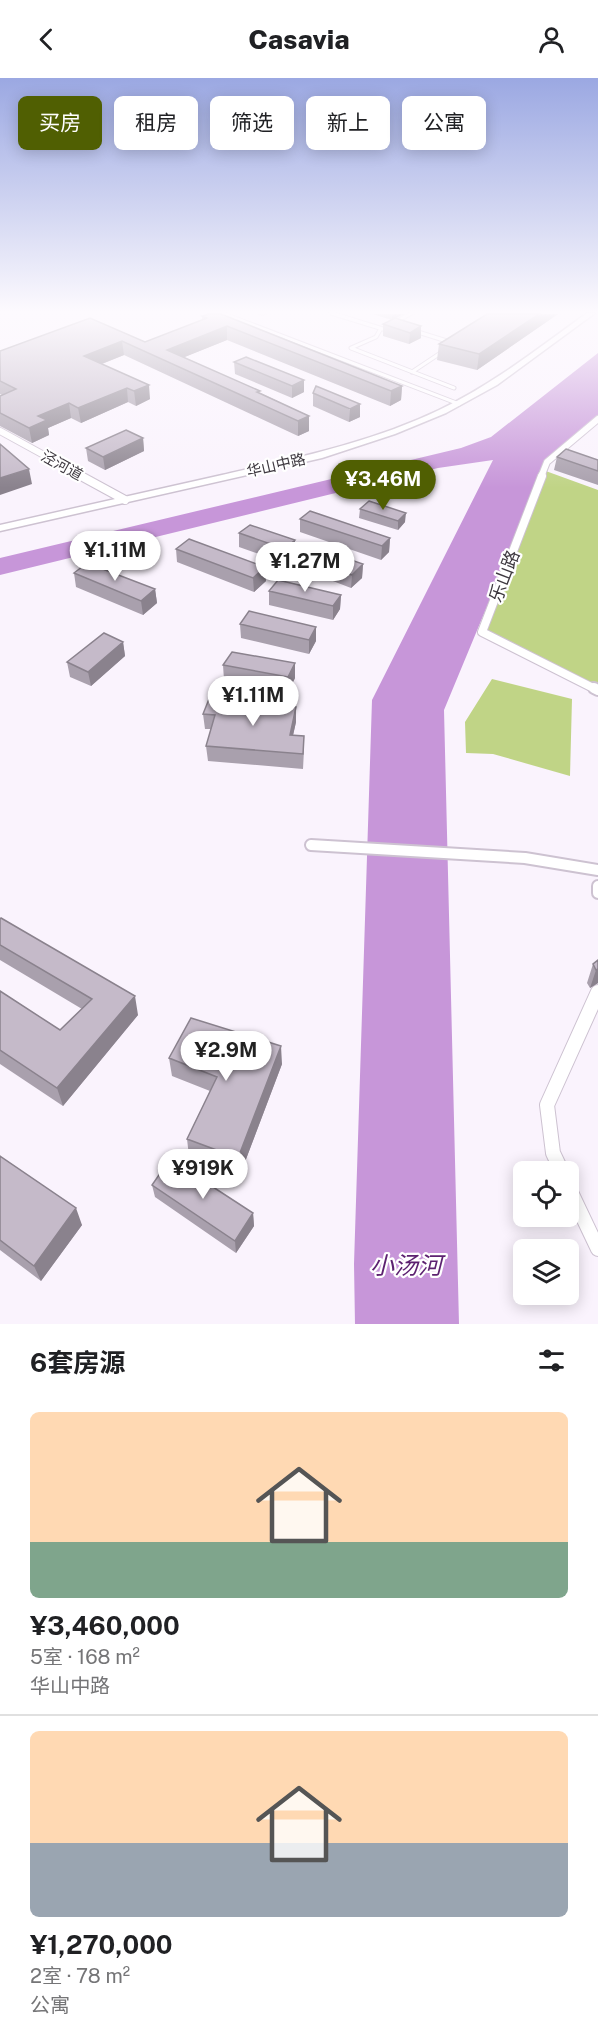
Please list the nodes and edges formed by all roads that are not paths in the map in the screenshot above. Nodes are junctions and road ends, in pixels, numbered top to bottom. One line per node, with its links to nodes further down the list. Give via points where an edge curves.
1 (372, 371): 5 (lane)
2 (511, 371): 5 (street, 华山中路)
3 (411, 372): 4 (lane)
4 (454, 388)
5 (459, 404): 8 (street, 华山中路, via 371,440 322,455)
6 (598, 419): 10 (street, 乐山路, via 547,462 482,632)
7 (0, 431): 8 (street, 泾河道)
8 (124, 500): 9 (street, 华山中路)
9 (0, 528)
10 (598, 690)
11 (311, 845): 12 (street, via 525,858)
12 (598, 870)
13 (598, 886): 14 (street)
14 (598, 893)
15 (598, 992): 16 (street, via 547,1105)
16 (557, 1161)
17 (579, 1209): 18 (street)
18 (598, 1249)

